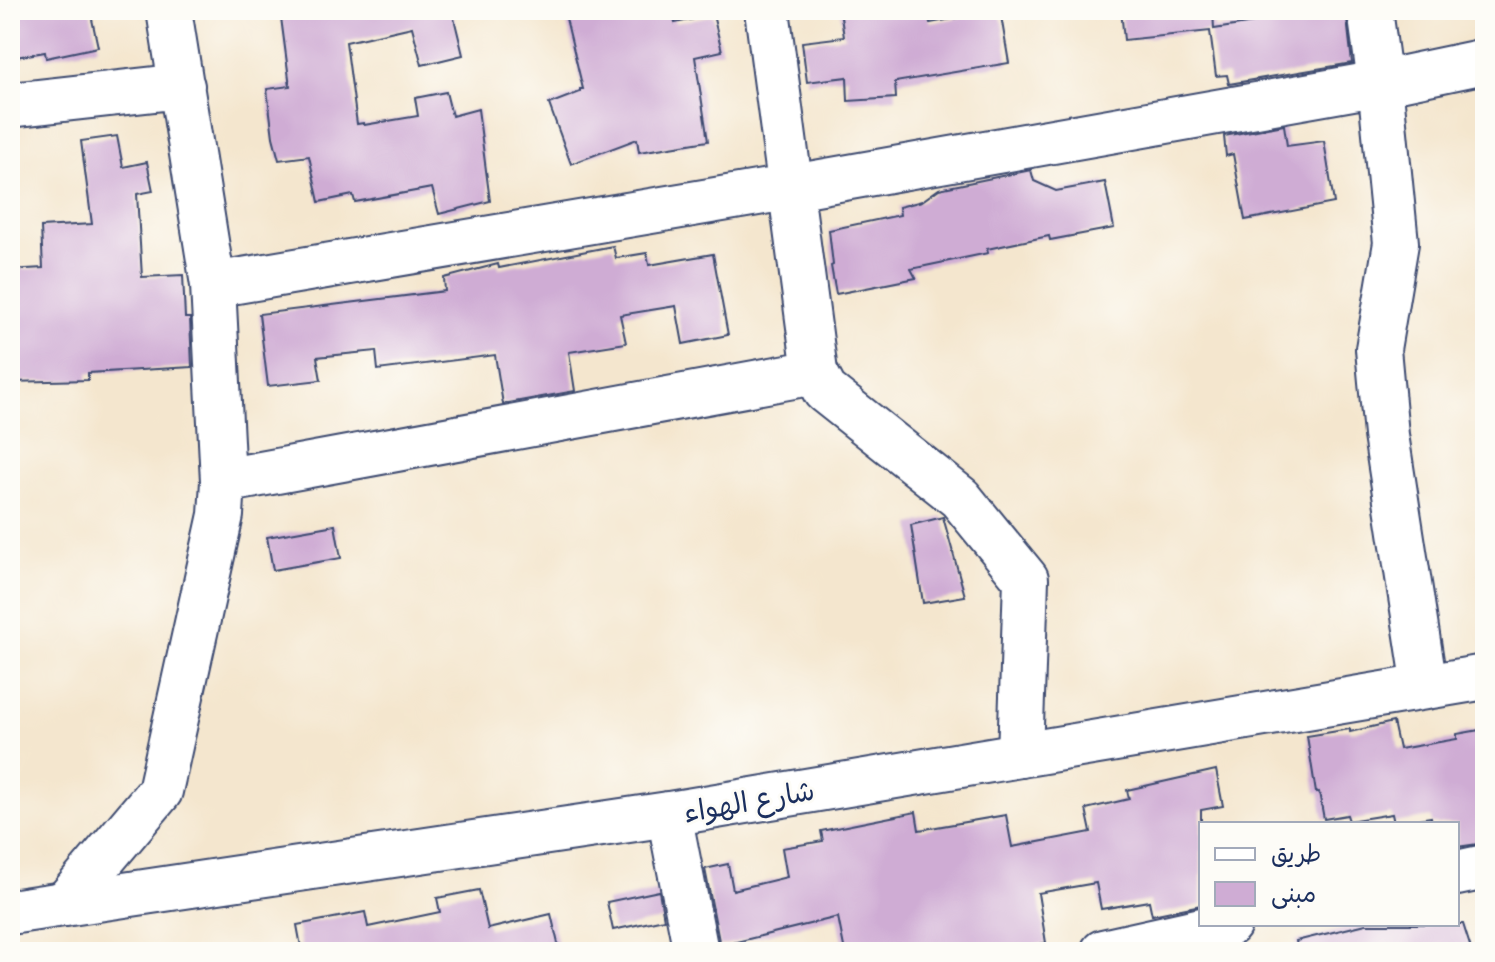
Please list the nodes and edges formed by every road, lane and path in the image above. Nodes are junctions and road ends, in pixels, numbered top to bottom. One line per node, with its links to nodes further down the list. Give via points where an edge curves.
1 (169, 10): 6 (street)
2 (767, 10): 8 (street)
3 (1370, 10): 5 (street)
4 (1485, 61): 5 (street)
5 (1380, 83): 8 (street); 13 (street, via 1396,243 1378,349)
6 (182, 86): 7 (street); 9 (street)
7 (10, 105)
8 (793, 187): 9 (street); 10 (street)
9 (213, 285): 11 (street)
10 (815, 372): 11 (street); 14 (street, via 825,391 960,498 1026,579)
11 (223, 481): 18 (street, via 221,515 160,791)
12 (1485, 677): 13 (street, شارع الهواء)
13 (1425, 687): 14 (street, شارع الهواء)
14 (1020, 755): 15 (street, شارع الهواء)
15 (669, 814): 18 (street, شارع الهواء); 21 (street)
16 (1485, 867): 17 (street)
17 (1459, 873)
18 (65, 904): 19 (street, شارع الهواء)
19 (10, 912)
20 (1220, 926): 22 (street)
21 (696, 952)
22 (1103, 952)

